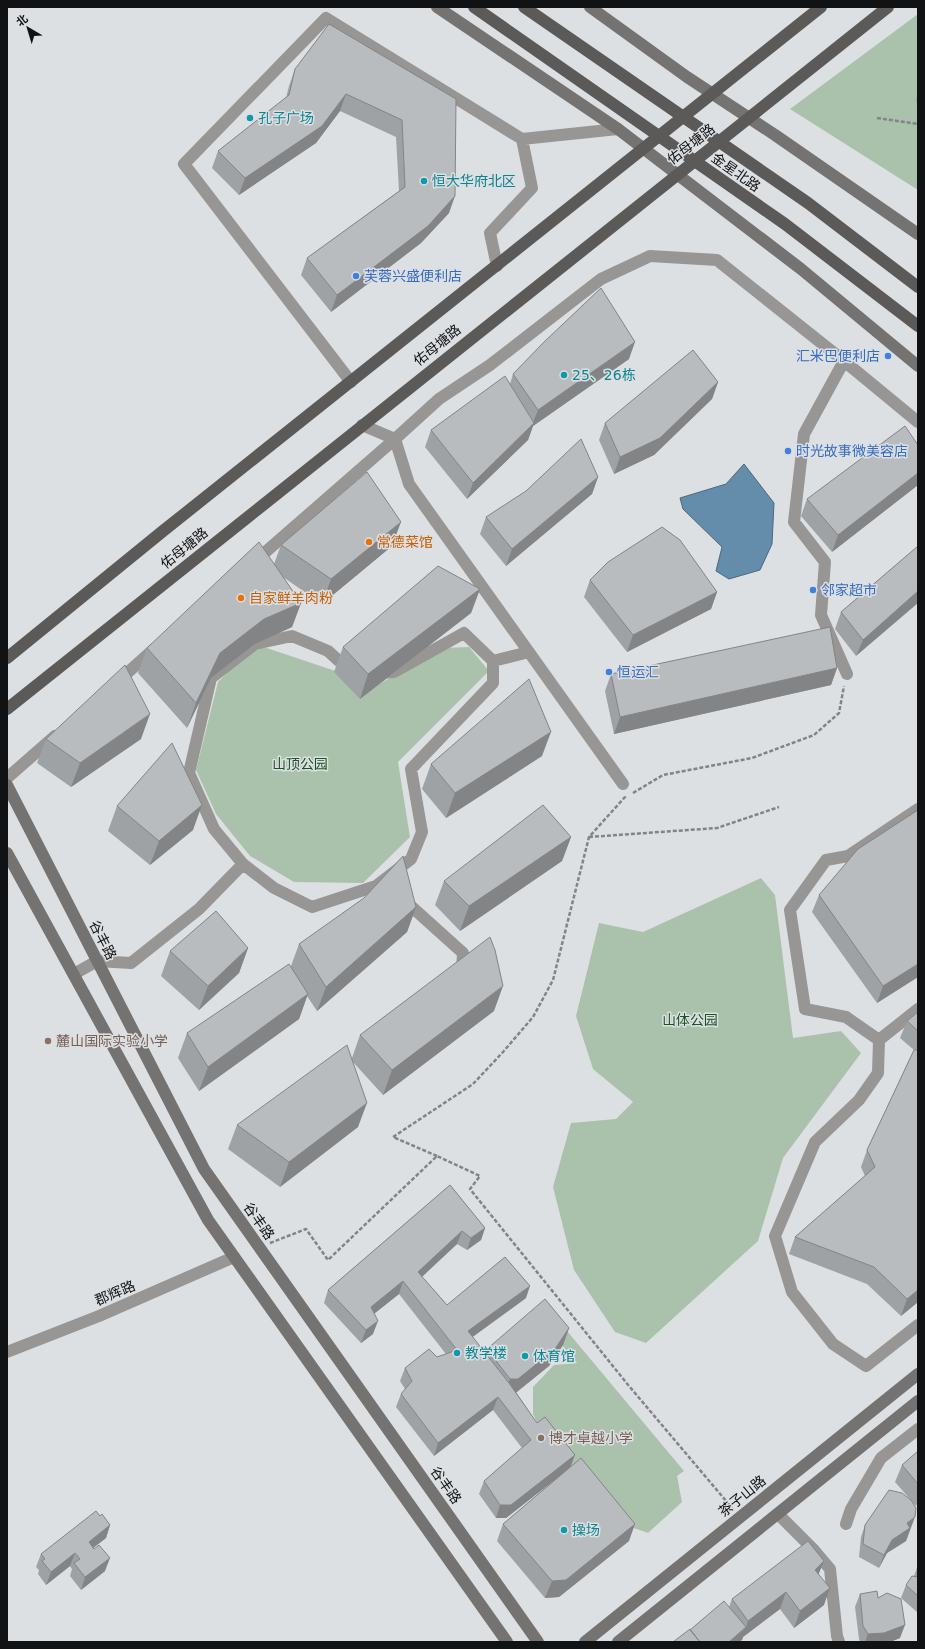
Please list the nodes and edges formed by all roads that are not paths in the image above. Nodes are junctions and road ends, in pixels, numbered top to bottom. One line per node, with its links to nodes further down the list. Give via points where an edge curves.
1 (437, 7): 10 (street)
2 (474, 7): 11 (main road, 金星北路)
3 (524, 7): 8 (main road, 金星北路)
4 (590, 7): 7 (street)
5 (821, 7): 7 (main road, 佑母塘路)
6 (888, 7): 9 (main road, 佑母塘路)
7 (712, 94): 8 (main road, 佑母塘路); 9 (street)
8 (683, 117): 11 (main road, 佑母塘路); 13 (main road, 金星北路)
9 (749, 118): 13 (main road, 佑母塘路); 17 (street)
10 (618, 129): 12 (street); 14 (street)
11 (659, 137): 14 (main road, 佑母塘路); 15 (main road, 金星北路)
12 (522, 139): 18 (street, via 532,188 490,233); 23 (street, via 326,18 184,164)
13 (719, 141): 15 (main road, 佑母塘路); 19 (main road, 金星北路, via 808,203)
14 (644, 148): 16 (street); 18 (main road, 佑母塘路)
15 (694, 161): 16 (main road, 佑母塘路); 20 (main road, 金星北路, via 784,224)
16 (678, 174): 22 (street, via 801,269); 25 (main road, 佑母塘路)
17 (918, 234)
18 (497, 266): 23 (main road, 佑母塘路)
19 (918, 287)
20 (918, 326)
21 (844, 361): 24 (street); 26 (street, via 717,260 650,256 601,279 490,365 439,399); 32 (street, via 804,434 794,522 825,562 821,615)
22 (918, 366)
23 (351, 382): 30 (main road, 佑母塘路)
24 (918, 422)
25 (362, 424): 26 (street); 34 (main road, 佑母塘路)
26 (395, 439): 27 (street); 29 (street, via 409,484)
27 (246, 570)
28 (162, 642): 33 (street)
29 (529, 652): 31 (street); 37 (street)
30 (7, 658)
31 (492, 661): 41 (street, via 464,632 394,672 354,673 328,652 292,636 255,644 211,678 189,773 214,830); 42 (street, via 493,683 411,769 422,832 411,859)
32 (847, 674)
33 (108, 689)
34 (7, 709)
35 (67, 726): 36 (street)
36 (7, 778)
37 (623, 784)
38 (7, 785): 43 (street, 谷丰路)
39 (918, 809): 47 (street, via 848,856 826,860 790,910 805,1009 846,1017)
40 (7, 853): 44 (street)
41 (243, 864): 42 (street, via 274,888 312,907 376,886); 43 (street, via 200,909 131,963)
42 (382, 881): 45 (street, via 463,953 462,970)
43 (97, 961): 44 (street); 59 (street, 谷丰路, via 204,1169)
44 (74, 974): 48 (street, via 208,1220)
45 (450, 980)
46 (918, 1009): 47 (street)
47 (879, 1040): 49 (street, via 878,1073 859,1100 815,1142 776,1236 792,1292 833,1344 866,1366)
48 (234, 1257): 50 (street, 郡辉路, via 99,1316); 58 (street)
49 (918, 1325)
50 (7, 1352)
51 (918, 1374): 60 (street, 茶子山路)
52 (918, 1401): 54 (street)
53 (918, 1429): 55 (street, via 881,1458 851,1510)
54 (778, 1514): 56 (street); 61 (street)
55 (846, 1524)
56 (807, 1543): 57 (street); 62 (street, via 830,1569)
57 (795, 1553)
58 (507, 1642)
59 (538, 1642)
60 (585, 1642)
61 (618, 1642)
62 (839, 1642)

